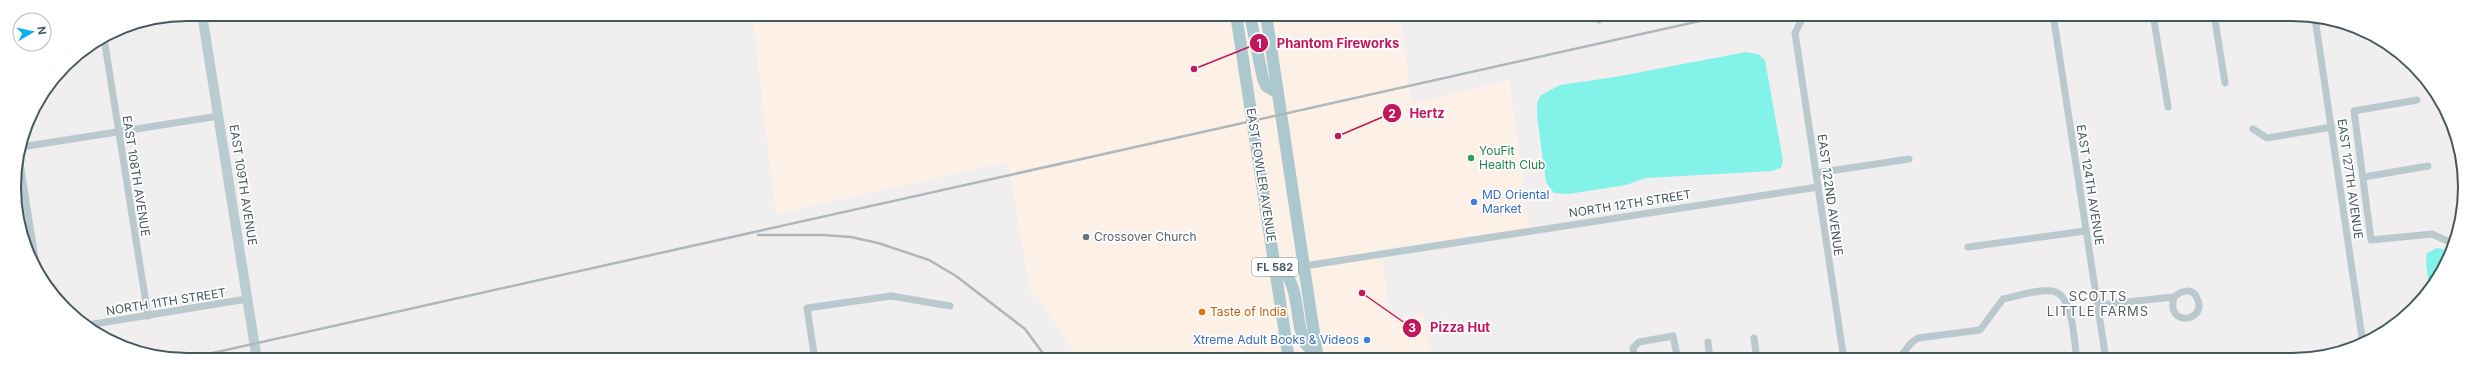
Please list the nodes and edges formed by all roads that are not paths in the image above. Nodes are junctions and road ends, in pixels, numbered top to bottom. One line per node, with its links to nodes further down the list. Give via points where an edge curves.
1 (203, 21): 15 (street, EAST 109TH AVENUE)
2 (1237, 21): 30 (main road, EAST FOWLER AVENUE / FL 582)
3 (1252, 21): 12 (main road, via 1263,79 1266,86)
4 (1267, 21): 12 (main road, FL 582)
5 (1801, 21): 23 (street, EAST 122ND AVENUE, via 1795,33)
6 (2054, 21): 26 (street, EAST 124TH AVENUE)
7 (2154, 21): 14 (street)
8 (2215, 21): 11 (street)
9 (2316, 22): 16 (street, EAST 127TH AVENUE)
10 (105, 43): 18 (street, EAST 108TH AVENUE)
11 (2225, 83)
12 (1278, 93): 31 (main road, FL 582)
13 (2417, 100): 24 (street, via 2354,111)
14 (2168, 107)
15 (219, 116): 18 (street); 33 (street, EAST 109TH AVENUE)
16 (2332, 127): 17 (street, via 2267,138); 38 (street, EAST 127TH AVENUE)
17 (2253, 129)
18 (118, 132): 19 (street); 36 (street, EAST 108TH AVENUE)
19 (26, 146)
20 (1909, 159): 23 (street)
21 (2428, 166): 24 (street)
22 (21, 172): 29 (street)
23 (1816, 174): 25 (street, EAST 122ND AVENUE)
24 (2364, 177): 27 (street, via 2371,240 2432,234)
25 (1818, 187): 31 (street, NORTH 12TH STREET); 50 (street, EAST 122ND AVENUE)
26 (2086, 231): 28 (street); 34 (street, EAST 124TH AVENUE)
27 (2448, 241)
28 (1968, 246)
29 (34, 251)
30 (1275, 266): 43 (main road, EAST FOWLER AVENUE / FL 582); 44 (main road, via 1282,268 1290,277 1305,342)
31 (1304, 266): 45 (main road, FL 582)
32 (2174, 297): 34 (street)
33 (248, 299): 36 (street, NORTH 11TH STREET); 41 (street, EAST 109TH AVENUE)
34 (2097, 305): 53 (street, EAST 124TH AVENUE)
35 (950, 306): 42 (street, via 891,296 807,308)
36 (148, 316): 37 (street, NORTH 11TH STREET)
37 (94, 324)
38 (2362, 337)
39 (1754, 338): 49 (street)
40 (1708, 342): 48 (street)
41 (256, 353)
42 (814, 353)
43 (1288, 353)
44 (1314, 353)
45 (1316, 353)
46 (1634, 353): 47 (street, via 1633,348 1639,342 1673,336)
47 (1677, 353)
48 (1709, 353)
49 (1756, 353)
50 (1843, 353)
51 (1903, 353): 52 (street, via 1918,338 1980,330 2003,299 2051,291 2061,293 2068,302)
52 (2076, 353)
53 (2105, 353)

